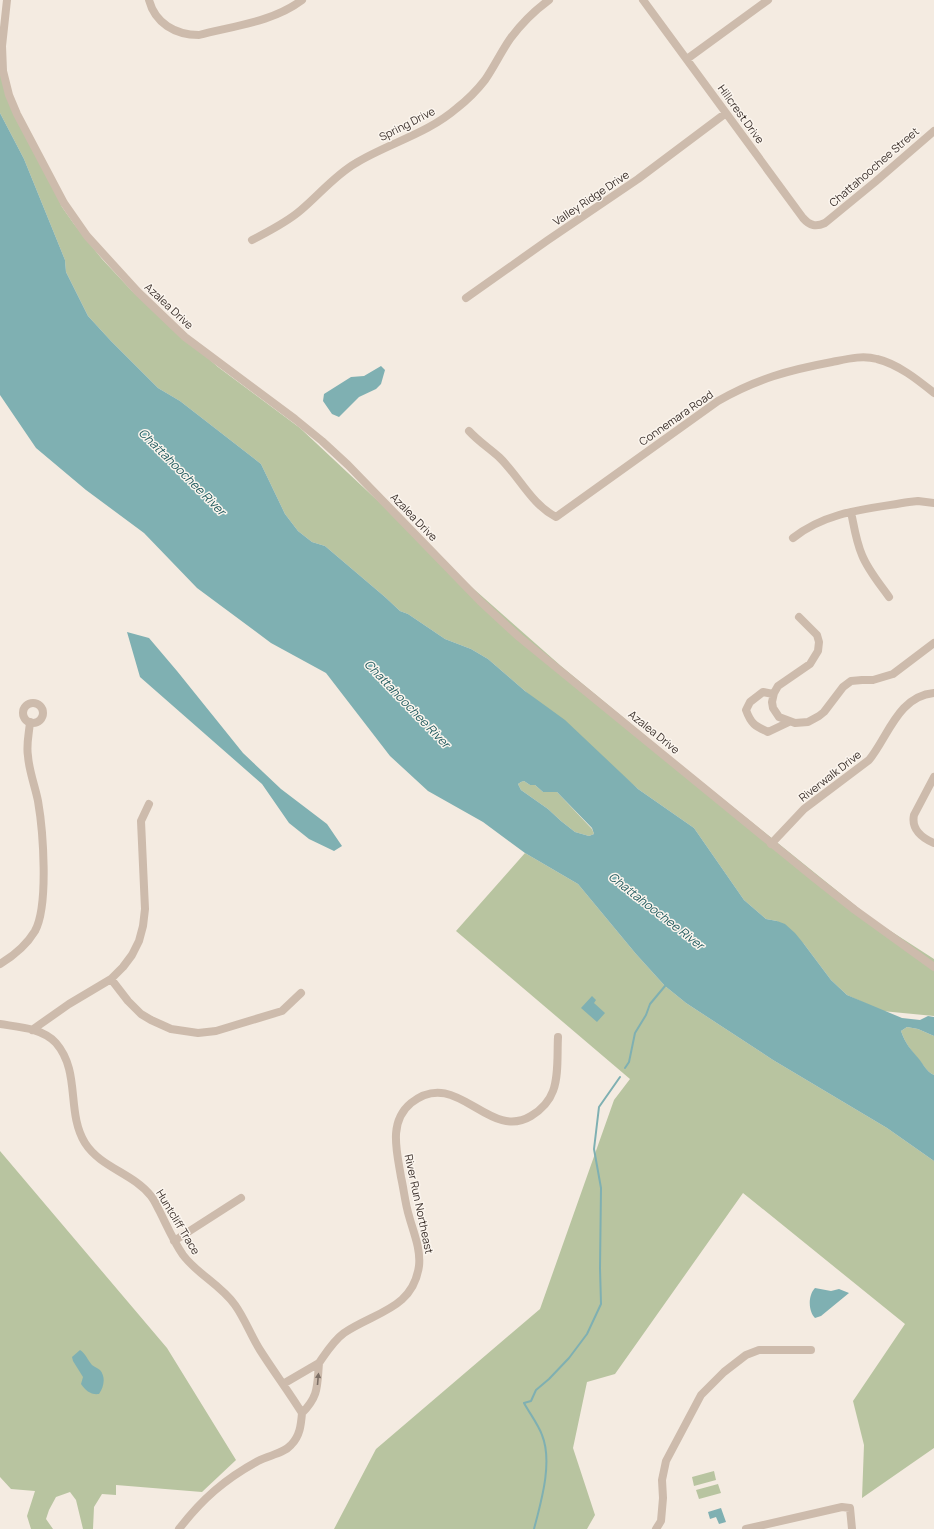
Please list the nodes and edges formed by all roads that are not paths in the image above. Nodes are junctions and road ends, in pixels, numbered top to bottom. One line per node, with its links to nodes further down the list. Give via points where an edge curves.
1 (7, 0): 28 (street, Azalea Drive, via 2,46 3,70 9,95 64,203 97,248 185,337 295,419 348,465 498,619)
2 (149, 0): 3 (street, via 155,15 162,23 176,32 191,35 271,16)
3 (302, 0)
4 (549, 0): 11 (street, Spring Drive, via 528,17 510,39 484,82 458,108 423,131 354,164 300,211)
5 (643, 0): 7 (street, Hillcrest Drive)
6 (768, 0): 7 (street)
7 (687, 59): 8 (street, Hillcrest Drive)
8 (726, 113): 10 (street, Hillcrest Drive, via 806,221 818,226); 12 (street, Valley Ridge Drive, via 638,179)
9 (934, 131): 10 (street, Chattahoochee Street)
10 (829, 220)
11 (252, 240)
12 (466, 298)
13 (934, 393): 14 (street, Connemara Road, via 891,364 858,357 768,377 736,390 718,401 556,517 534,501 499,456)
14 (469, 431)
15 (934, 504): 16 (street, via 918,501)
16 (851, 512): 17 (street, via 817,522); 18 (street, via 862,555)
17 (793, 538)
18 (889, 597)
19 (799, 617): 22 (street, via 817,635 818,652 810,664 778,686)
20 (934, 643): 24 (street, via 893,674 873,680 852,681 844,686 819,716 808,722)
21 (934, 693): 28 (street, Riverwalk Drive, via 917,698 904,708 869,760 804,809)
22 (773, 694): 24 (street, via 775,712); 24 (street, via 764,692 750,702 746,710 749,719 755,726 768,732)
23 (30, 722): 29 (street, via 28,757 42,832 42,909 35,930 25,945)
24 (790, 722)
25 (934, 777): 27 (street, via 912,822 918,832)
26 (149, 804): 31 (street, via 141,821 145,909 143,926 132,955)
27 (934, 843)
28 (771, 844): 30 (street, Azalea Drive, via 855,910)
29 (0, 964)
30 (934, 967)
31 (111, 978): 32 (street, via 128,1001 151,1020 171,1029 198,1033 216,1031 282,1011); 34 (street)
32 (301, 993)
33 (0, 1024): 34 (street, Huntcliff Trace)
34 (32, 1030): 37 (street, Huntcliff Trace, via 55,1041 69,1064 76,1121 85,1143 101,1161 131,1179 151,1196)
35 (558, 1037): 39 (street, River Run Northeast, via 553,1091 543,1107 528,1118 504,1122 459,1097 442,1093 421,1098 404,1111 397,1126 396,1144 407,1210 419,1252 417,1276 401,1302 343,1334)
36 (241, 1198): 37 (street)
37 (174, 1241): 40 (street, Huntcliff Trace, via 193,1267 234,1304 259,1349)
38 (811, 1350): 43 (street, via 759,1350 746,1355 701,1395 666,1461 662,1480 661,1521)
39 (319, 1363): 40 (street, River Run Northeast); 41 (street, River Run Northeast, one-way to 39, via 315,1397)
40 (283, 1384): 41 (street, Huntcliff Trace)
41 (302, 1413): 42 (street, via 300,1431 290,1446 260,1460 213,1491)
42 (179, 1529)
43 (656, 1529)
44 (746, 1529): 45 (street, via 842,1507 850,1508)
45 (852, 1529)

